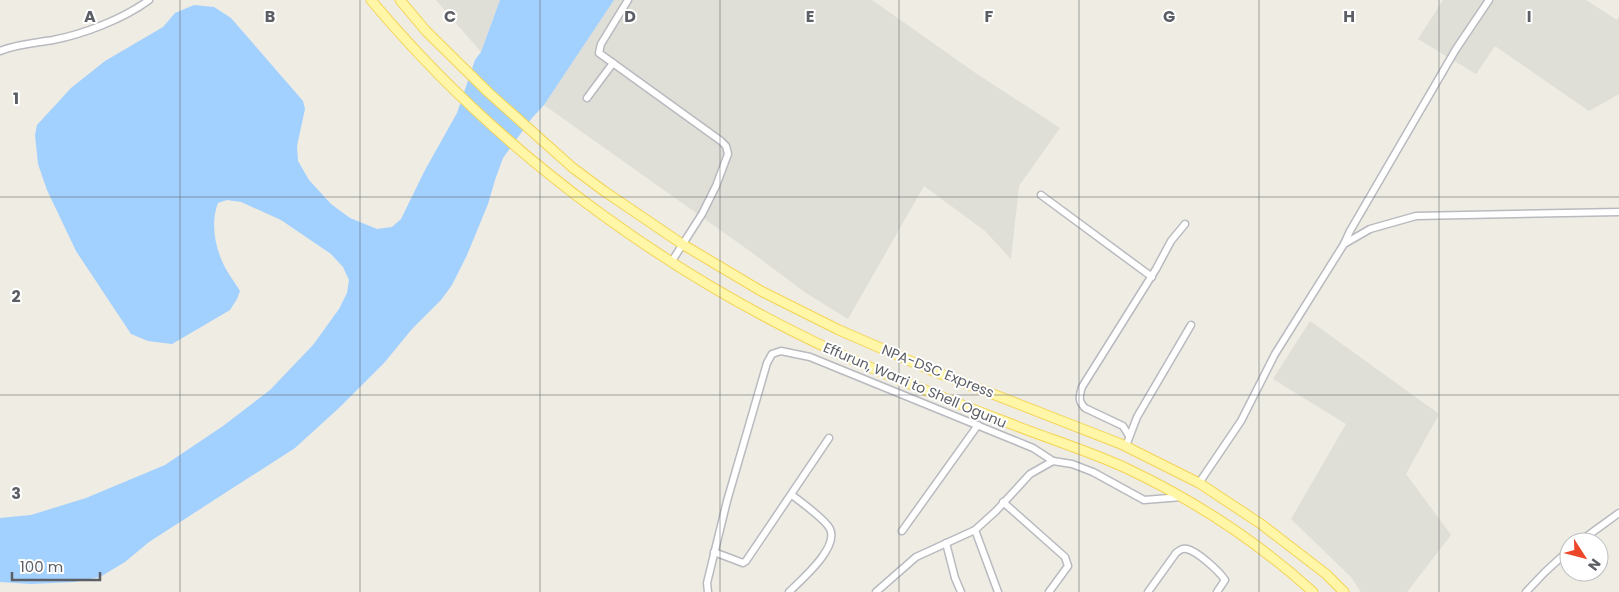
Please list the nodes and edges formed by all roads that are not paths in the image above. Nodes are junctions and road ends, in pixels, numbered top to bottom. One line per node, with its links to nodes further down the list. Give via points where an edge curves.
1 (149, 0): 6 (street, via 80,33)
2 (371, 0): 14 (main road, Effurun, Warri to Shell Ogunu, via 464,99 529,157 600,213)
3 (400, 0): 12 (main road, NPA-DSC Express, via 473,77 573,168)
4 (628, 0): 7 (street, via 599,48 599,53)
5 (1489, 0): 13 (street, via 1456,49)
6 (0, 50)
7 (614, 63): 8 (street); 12 (street, via 726,146 728,154 716,186)
8 (587, 98)
9 (1040, 195): 15 (street)
10 (1619, 212): 13 (street, via 1416,216 1370,229)
11 (1185, 224): 15 (street, via 1171,241)
12 (682, 244): 14 (street); 20 (main road, NPA-DSC Express, via 761,291 839,330 931,370)
13 (1344, 244): 22 (street, via 1275,354 1241,421)
14 (672, 261): 24 (main road, Effurun, Warri to Shell Ogunu, via 734,301 822,346 932,393 1113,463)
15 (1152, 277): 18 (street, via 1082,387 1079,398 1085,408 1123,426)
16 (1191, 325): 18 (street)
17 (978, 425): 21 (street, via 1033,448); 28 (street); 31 (street, via 810,357 781,351 772,354)
18 (1129, 436): 20 (street)
19 (829, 438): 23 (street)
20 (1126, 446): 22 (main road, NPA-DSC Express)
21 (1053, 461): 24 (street, via 1093,472 1144,500); 25 (street, via 1030,474)
22 (1199, 483): 42 (main road, NPA-DSC Express, via 1261,524 1326,574)
23 (792, 495): 31 (street, via 743,563); 34 (street, via 830,528 831,535 819,562)
24 (1182, 497): 41 (main road, Effurun, Warri to Shell Ogunu, via 1258,546)
25 (1003, 502): 27 (street); 38 (street, via 1068,561 1068,566)
26 (1619, 513): 29 (street)
27 (975, 530): 30 (street); 37 (street)
28 (902, 531)
29 (1593, 532)
30 (946, 544): 35 (street, via 916,557); 36 (street)
31 (714, 552): 33 (street)
32 (1559, 559): 43 (street)
33 (708, 592)
34 (789, 592)
35 (876, 592)
36 (961, 592)
37 (998, 592)
38 (1049, 592)
39 (1148, 592): 40 (street, via 1176,553 1189,549 1225,580)
40 (1217, 592)
41 (1312, 592)
42 (1344, 592)
43 (1526, 592)

